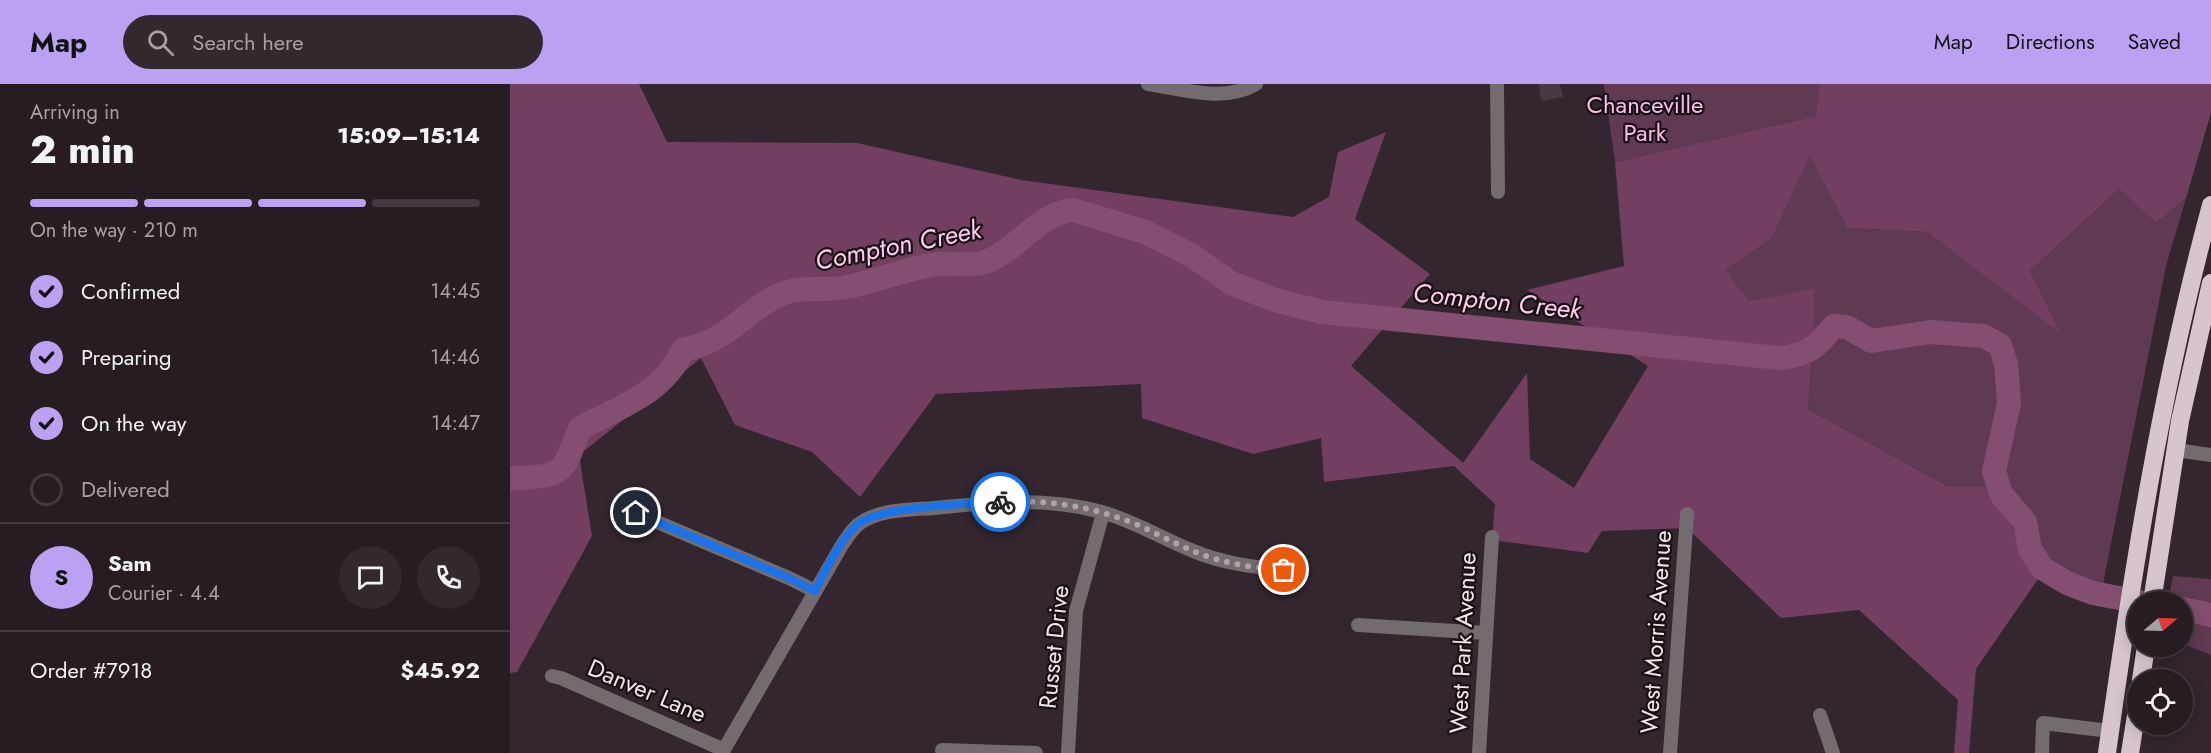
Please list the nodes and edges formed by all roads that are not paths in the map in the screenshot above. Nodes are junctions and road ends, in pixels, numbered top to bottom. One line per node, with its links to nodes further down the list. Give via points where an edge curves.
1 (1148, 84): 2 (street, via 1226,94)
2 (1256, 84)
3 (1497, 84): 4 (street)
4 (1498, 192)
5 (2211, 205): 20 (highway, via 2153,457)
6 (2211, 283): 7 (highway)
7 (2176, 450): 8 (street); 15 (highway)
8 (2211, 456)
9 (636, 513): 14 (street)
10 (1103, 513): 13 (street, via 1215,559); 14 (street, via 1061,503 1022,500 877,515 856,526); 25 (street, Russet Drive, via 1076,611)
11 (1687, 514): 27 (street, West Morris Avenue)
12 (1492, 537): 17 (street, West Park Avenue)
13 (1284, 570)
14 (815, 591): 23 (street)
15 (2154, 591)
16 (1358, 626): 17 (street)
17 (1486, 633): 26 (street, West Park Avenue)
18 (552, 676): 23 (street, Danver Lane)
19 (1820, 715): 28 (street)
20 (2110, 731): 29 (street, via 2043,723); 30 (highway)
21 (2133, 735): 31 (highway)
22 (942, 750): 24 (street)
23 (723, 752)
24 (1036, 753)
25 (1068, 753)
26 (1479, 753)
27 (1670, 753)
28 (1833, 753)
29 (2042, 753)
30 (2107, 753)
31 (2130, 753)

